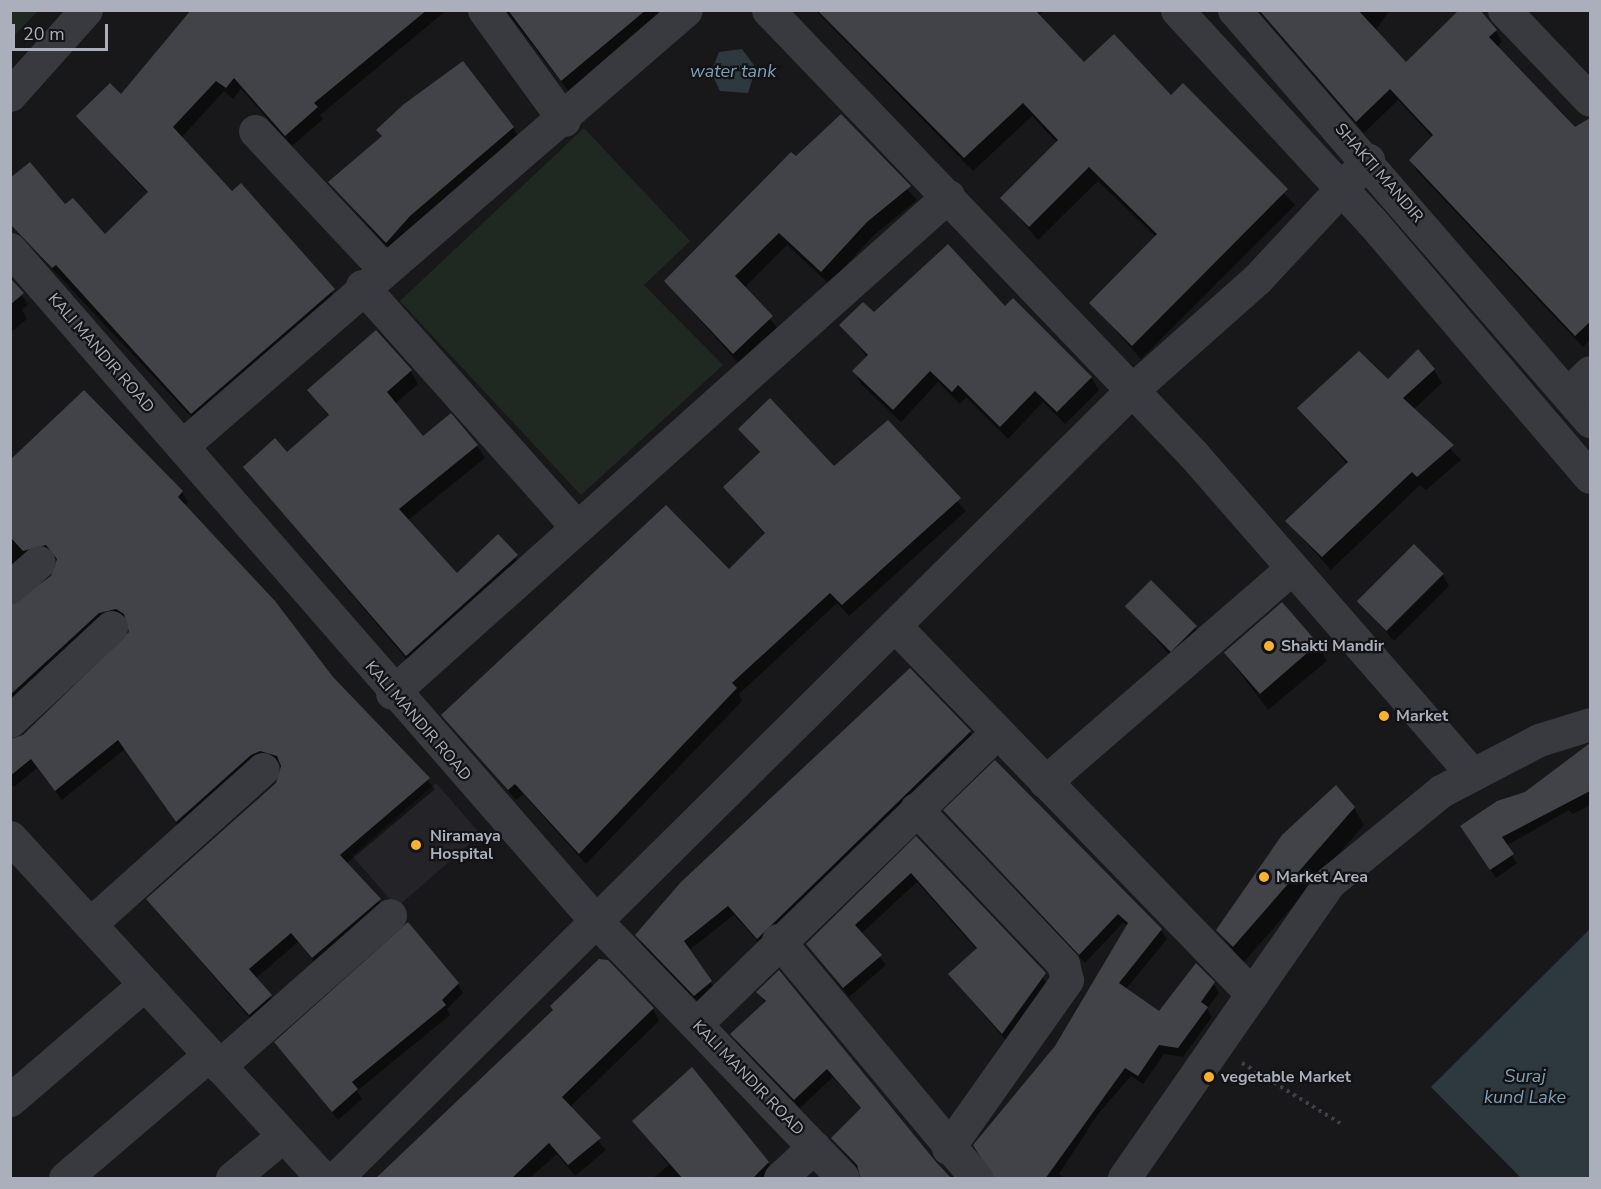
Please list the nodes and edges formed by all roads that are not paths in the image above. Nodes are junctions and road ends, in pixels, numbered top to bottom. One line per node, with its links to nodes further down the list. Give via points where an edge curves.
1 (483, 10): 10 (street)
2 (687, 10): 10 (street)
3 (768, 10): 13 (street)
4 (1177, 10): 20 (street, via 1386,237)
5 (1234, 10): 12 (street, SHAKTI MANDIR)
6 (1504, 10): 9 (street)
7 (74, 14): 8 (street)
8 (10, 95)
9 (1590, 100)
10 (564, 120): 15 (street)
11 (255, 131): 15 (street)
12 (1368, 160): 16 (street, SHAKTI MANDIR); 17 (street, via 1257,279)
13 (948, 196): 17 (street); 21 (street)
14 (10, 249): 19 (street, KALI MANDIR ROAD)
15 (372, 277): 19 (street); 21 (street)
16 (1580, 382): 18 (street, SHAKTI MANDIR)
17 (1132, 390): 23 (street); 25 (street)
18 (1590, 421)
19 (182, 446): 27 (street, KALI MANDIR ROAD)
20 (1590, 477)
21 (577, 527): 27 (street)
22 (39, 562): 24 (street)
23 (1292, 568): 32 (street); 33 (street)
24 (10, 587)
25 (895, 626): 30 (street); 37 (street)
26 (111, 627): 28 (street)
27 (392, 693): 37 (street, KALI MANDIR ROAD)
28 (10, 721)
29 (1590, 724): 32 (street, via 1539,740)
30 (997, 732): 33 (street); 34 (street)
31 (263, 769): 38 (street)
32 (1472, 774): 41 (street, via 1441,791 1330,882)
33 (1045, 782): 41 (street)
34 (916, 809): 39 (street); 47 (street, via 1063,964 1066,980)
35 (10, 837): 38 (street)
36 (390, 915): 43 (street)
37 (596, 921): 42 (street, KALI MANDIR ROAD); 51 (street)
38 (90, 924): 40 (street)
39 (778, 940): 42 (street); 47 (street)
40 (145, 984): 43 (street); 44 (street)
41 (1252, 994): 55 (street)
42 (696, 1024): 46 (street, KALI MANDIR ROAD)
43 (214, 1060): 45 (street); 48 (street)
44 (10, 1100)
45 (283, 1136): 49 (street); 50 (street)
46 (814, 1147): 52 (street); 53 (street, KALI MANDIR ROAD)
47 (948, 1148): 54 (street)
48 (65, 1179)
49 (232, 1179)
50 (322, 1179)
51 (336, 1179)
52 (780, 1179)
53 (843, 1179)
54 (976, 1179)
55 (1124, 1179)

